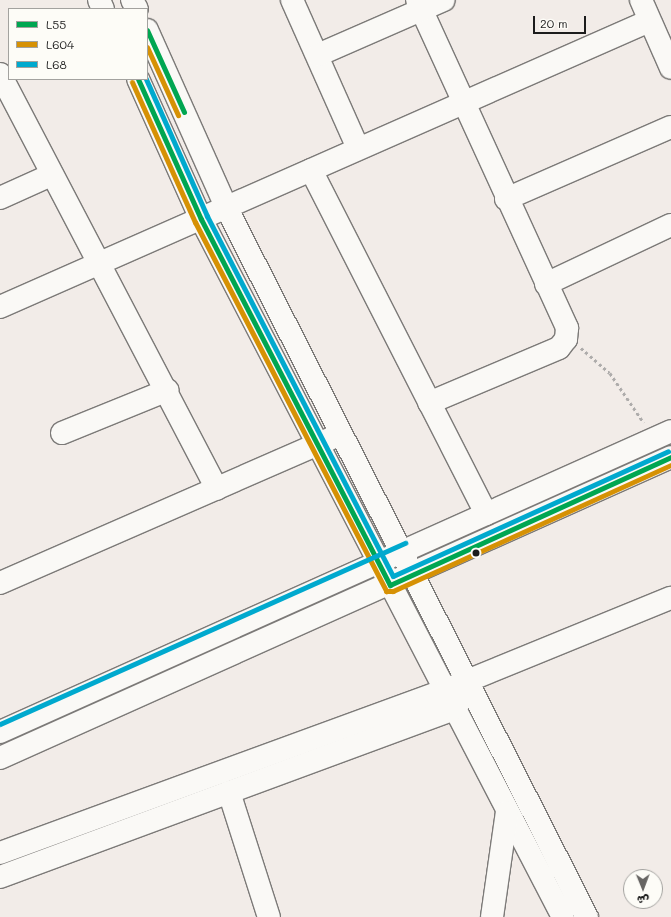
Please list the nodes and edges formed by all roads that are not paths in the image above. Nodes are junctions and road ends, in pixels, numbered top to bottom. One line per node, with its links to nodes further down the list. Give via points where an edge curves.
1 (292, 0): 7 (street)
2 (444, 0): 4 (street)
3 (641, 0): 5 (street)
4 (419, 5): 7 (street); 11 (street)
5 (649, 20): 8 (street); 11 (street)
6 (148, 32): 18 (street)
7 (318, 55): 13 (street)
8 (671, 68)
9 (0, 74): 15 (street)
10 (138, 80): 19 (street)
11 (462, 103): 13 (street); 17 (street)
12 (671, 127): 17 (street)
13 (358, 148): 14 (street)
14 (311, 170): 18 (street); 25 (street)
15 (51, 175): 16 (street); 21 (street)
16 (0, 198)
17 (506, 199): 22 (street)
18 (228, 209): 19 (street); 27 (street)
19 (201, 219): 21 (street); 29 (street)
20 (671, 225): 22 (street)
21 (101, 262): 23 (street); 24 (street)
22 (546, 284): 25 (street, via 565,321 566,339 559,348)
23 (0, 307)
24 (168, 390): 26 (street); 31 (street)
25 (429, 403): 32 (street)
26 (62, 433)
27 (342, 433): 29 (street); 33 (street)
28 (666, 435): 32 (street)
29 (317, 445): 31 (street); 34 (street)
30 (671, 457): 35 (street)
31 (217, 489): 36 (street)
32 (486, 514): 33 (street)
33 (402, 551): 34 (street); 35 (street)
34 (377, 562): 37 (street); 39 (street)
35 (414, 574): 37 (street); 40 (street)
36 (0, 583)
37 (390, 585): 41 (street); 42 (street)
38 (671, 598): 40 (street)
39 (154, 663): 41 (street); 43 (street)
40 (466, 682): 42 (street, via 464,696); 52 (street)
41 (166, 684): 44 (street)
42 (450, 699): 45 (street); 46 (street); 47 (street)
43 (0, 732)
44 (0, 758)
45 (229, 792): 48 (street); 49 (street)
46 (507, 812): 50 (street); 51 (street)
47 (0, 853)
48 (0, 877)
49 (269, 917)
50 (492, 917)
51 (563, 917)
52 (587, 917)

